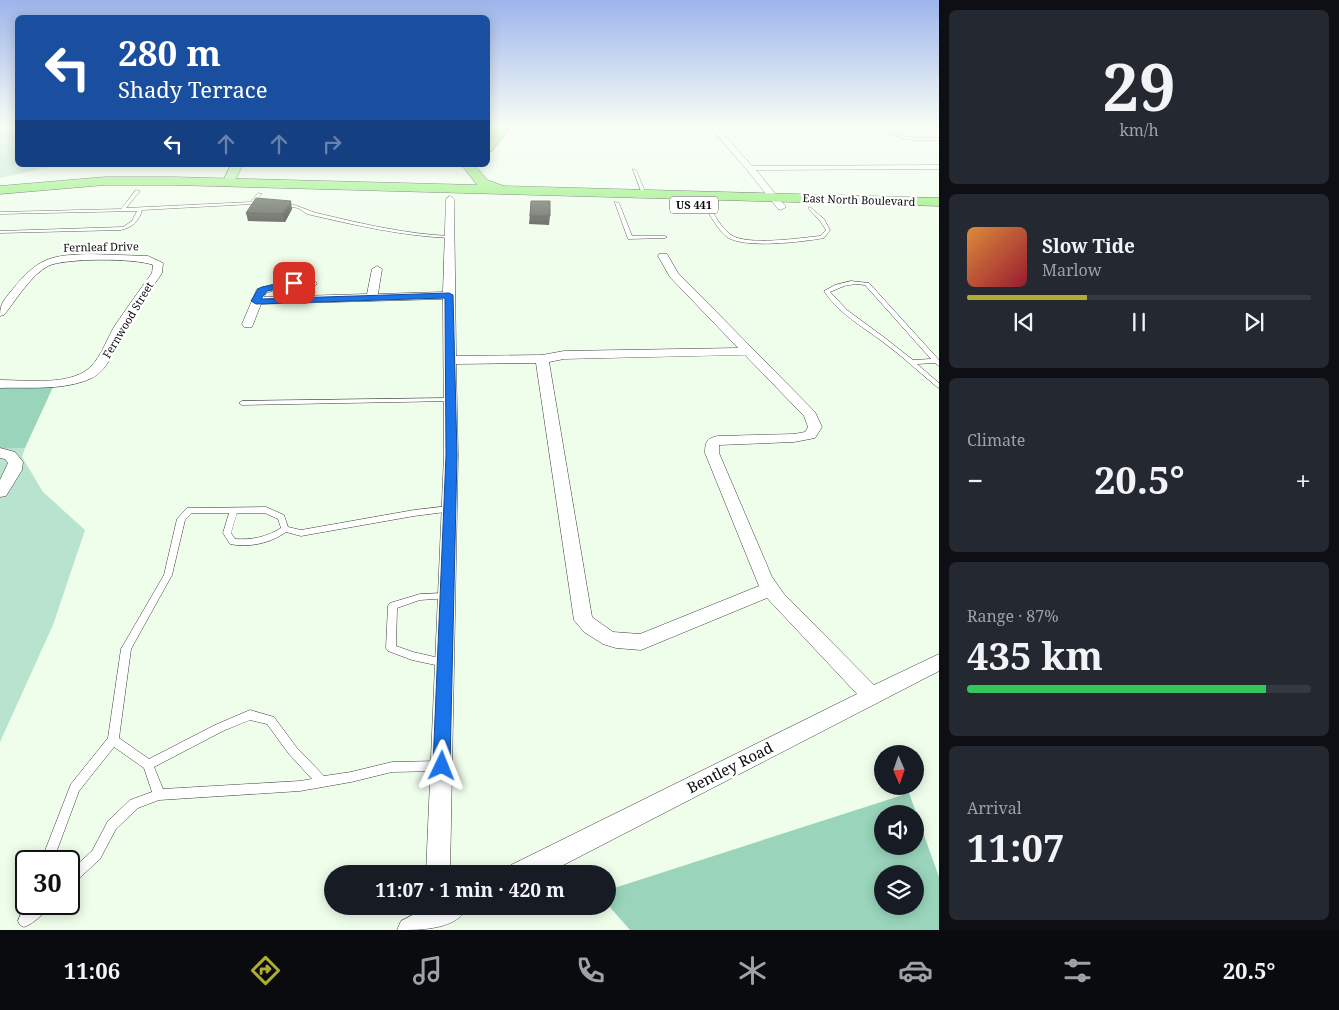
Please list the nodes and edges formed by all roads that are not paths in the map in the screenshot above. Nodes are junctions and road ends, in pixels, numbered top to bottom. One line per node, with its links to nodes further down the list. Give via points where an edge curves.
1 (235, 169): 6 (street)
2 (469, 169): 11 (main road)
3 (473, 169): 8 (main road, via 482,183)
4 (751, 169): 15 (street)
5 (634, 170): 12 (lane)
6 (228, 183): 7 (main road, East North Boulevard / US 441, via 105,181); 10 (main road); 11 (main road, East North Boulevard / US 441)
7 (0, 190)
8 (504, 190): 11 (main road, East North Boulevard / US 441); 12 (main road, East North Boulevard / US 441)
9 (138, 191): 10 (main road, East North Boulevard / US 441); 13 (main road, East North Boulevard / US 441, via 67,193); 22 (lane)
10 (187, 192): 14 (main road, East North Boulevard / US 441)
11 (451, 194): 14 (main road, East North Boulevard / US 441); 17 (main road, East North Boulevard / US 441); 26 (street)
12 (644, 194): 15 (main road, East North Boulevard / US 441)
13 (0, 200)
14 (258, 200): 21 (lane)
15 (778, 202): 16 (main road, East North Boulevard / US 441); 19 (main road, East North Boulevard / US 441); 20 (main road, East North Boulevard / US 441)
16 (939, 202)
17 (617, 203): 19 (main road, East North Boulevard / US 441); 27 (lane, via 630,238)
18 (278, 204): 26 (lane, via 299,206 309,213 376,228)
19 (706, 205): 20 (lane, via 729,237 739,241 822,237 828,230)
20 (810, 208): 23 (main road, East North Boulevard / US 441)
21 (140, 209): 22 (lane); 25 (lane, via 138,218 121,229)
22 (122, 210): 24 (lane)
23 (939, 210)
24 (0, 214)
25 (0, 232)
26 (450, 237): 32 (street)
27 (665, 237)
28 (663, 256): 37 (street, via 674,275)
29 (155, 261): 35 (street, Fernleaf Drive, via 139,258 47,262 37,269); 42 (street, Fernwood Street, via 158,263 157,273 120,328 105,357 88,375 62,383)
30 (377, 269): 33 (street)
31 (312, 283): 34 (street, via 272,286 261,291)
32 (449, 295): 33 (street); 39 (street)
33 (372, 298): 34 (street)
34 (256, 301): 36 (street)
35 (0, 313)
36 (248, 324)
37 (748, 351): 38 (street, via 564,355); 51 (street, via 810,415 815,427 810,435 794,438 718,440 712,443 712,453)
38 (542, 359): 39 (street); 51 (street, via 583,620 599,635 641,642)
39 (450, 360): 44 (street)
40 (912, 362): 41 (lane); 41 (lane, via 858,322 827,291 842,284 867,284); 43 (lane)
41 (938, 362)
42 (0, 384)
43 (939, 386)
44 (450, 400): 45 (lane); 48 (street)
45 (242, 403)
46 (0, 452): 47 (street, via 16,462)
47 (0, 492)
48 (450, 509): 50 (lane, via 301,533); 52 (street)
49 (234, 510): 50 (lane, via 266,510 282,517); 50 (lane, via 227,533 233,542 263,541); 56 (lane, via 190,510 181,519 168,574 126,649)
50 (285, 529)
51 (770, 589): 55 (street)
52 (447, 596): 54 (street); 54 (lane, via 420,597 393,606 391,648)
53 (939, 662): 55 (street, Bentley Road)
54 (445, 663): 58 (street)
55 (872, 696): 63 (street, Bentley Road)
56 (114, 740): 57 (lane); 61 (lane, via 74,788)
57 (148, 765): 59 (lane, via 250,715 270,720); 60 (lane)
58 (442, 766): 59 (lane, via 392,767); 62 (street)
59 (322, 782): 60 (lane)
60 (159, 795): 64 (lane, via 134,804 112,825 96,855)
61 (51, 850)
62 (438, 865)
63 (538, 865)
64 (80, 870)
65 (26, 915): 66 (lane, via 24,921)
66 (31, 915)
67 (442, 915): 68 (street)
68 (410, 930)

